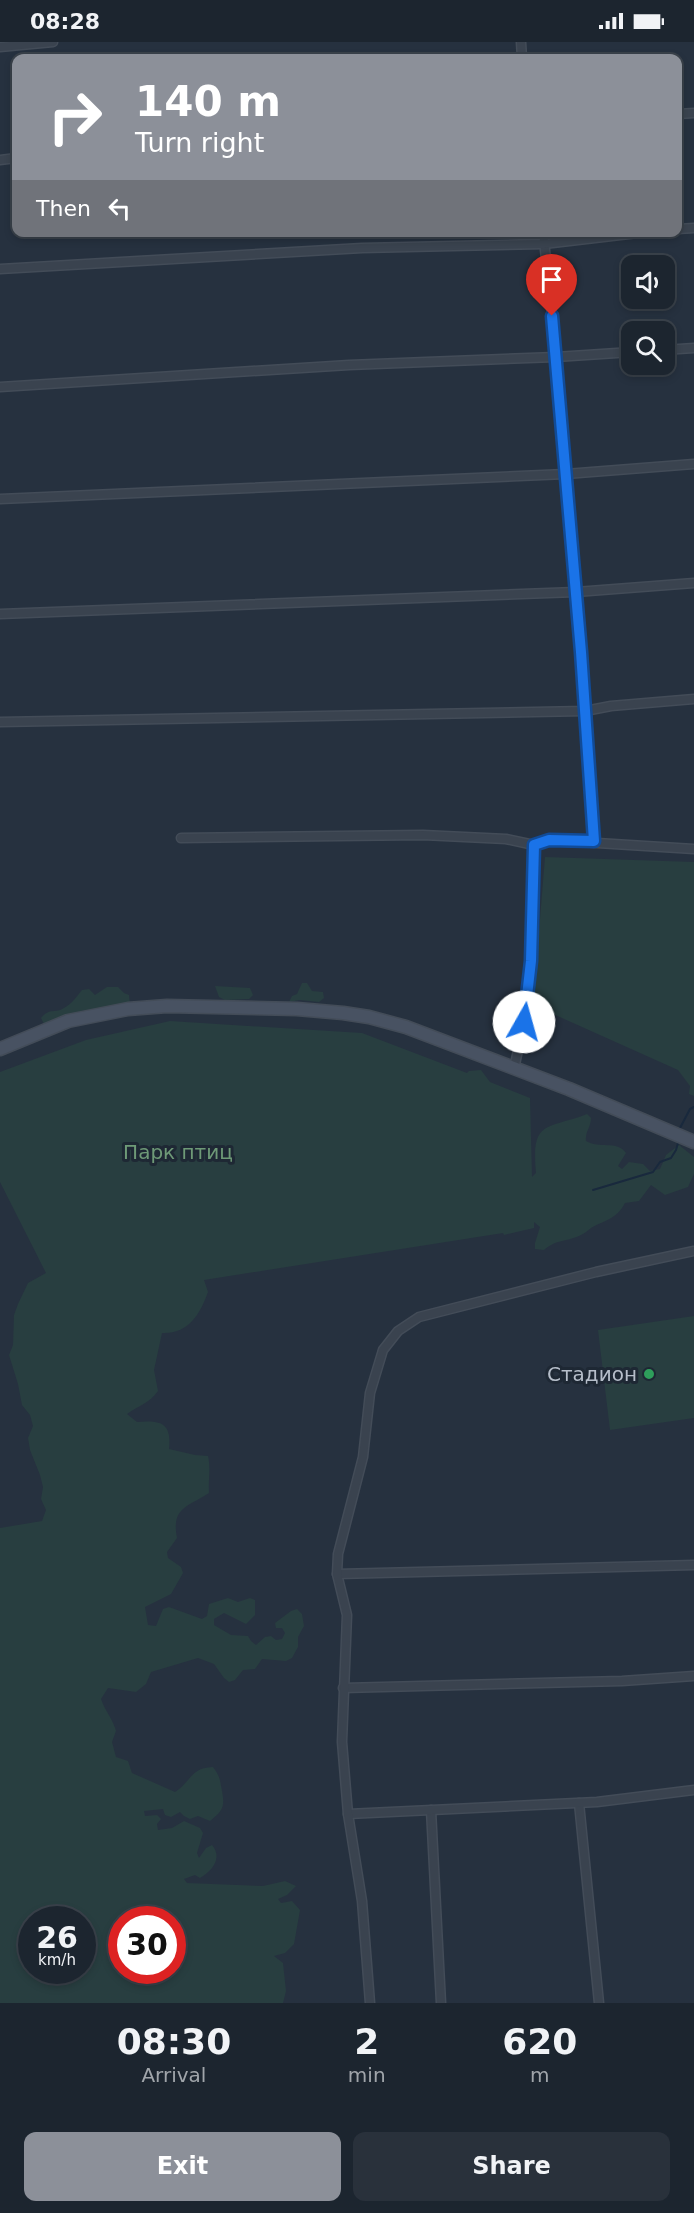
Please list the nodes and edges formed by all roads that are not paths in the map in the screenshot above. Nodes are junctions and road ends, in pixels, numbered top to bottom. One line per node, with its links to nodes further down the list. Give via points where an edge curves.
1 (53, 42): 2 (street)
2 (0, 47)
3 (543, 237): 5 (street)
4 (604, 237): 5 (street)
5 (544, 244): 6 (street, via 362,248); 10 (street)
6 (0, 269)
7 (694, 348): 8 (street)
8 (675, 349)
9 (621, 353): 10 (street)
10 (556, 357): 11 (street, via 349,365); 13 (street)
11 (0, 387)
12 (694, 464): 13 (street)
13 (566, 474): 14 (street); 16 (street)
14 (0, 499)
15 (694, 583): 16 (street)
16 (576, 592): 17 (street); 19 (street)
17 (0, 614)
18 (694, 699): 19 (street)
19 (585, 711): 20 (street); 22 (street)
20 (0, 722)
21 (181, 838): 23 (street, via 423,835 506,839)
22 (594, 841): 23 (street, via 549,840); 24 (street)
23 (534, 845): 26 (street, via 531,961)
24 (694, 849)
25 (0, 1049): 26 (main road, via 68,1021 128,1009 297,1009 360,1015 396,1024)
26 (514, 1069): 27 (main road)
27 (694, 1142)
28 (694, 1251): 30 (street, via 419,1317 398,1331 383,1350 370,1393 363,1457 338,1554)
29 (694, 1565): 30 (street)
30 (337, 1574): 32 (street, via 347,1615)
31 (694, 1676): 32 (street)
32 (344, 1688): 36 (street, via 342,1742)
33 (694, 1790): 34 (street)
34 (579, 1803): 35 (street); 39 (street)
35 (431, 1810): 36 (street); 38 (street)
36 (348, 1814): 37 (street, via 362,1901)
37 (370, 2003)
38 (441, 2003)
39 (599, 2003)

